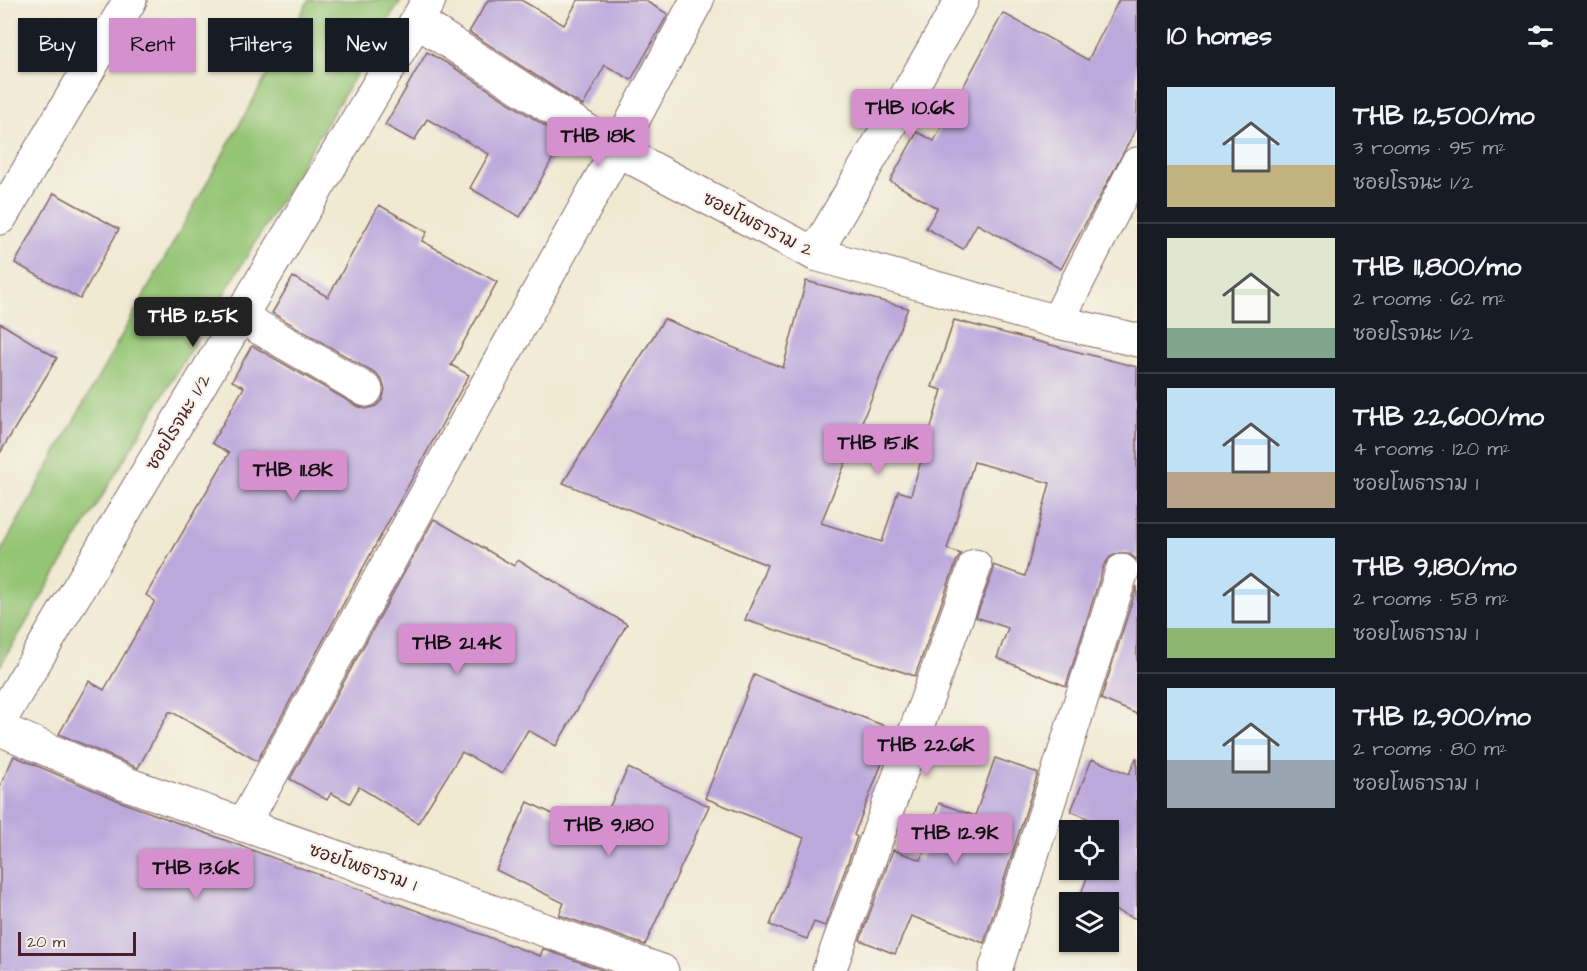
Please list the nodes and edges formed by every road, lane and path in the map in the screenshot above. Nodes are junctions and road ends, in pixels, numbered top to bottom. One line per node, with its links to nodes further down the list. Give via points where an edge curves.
1 (130, 0): 7 (street)
2 (697, 0): 5 (street)
3 (962, 0): 8 (street)
4 (423, 10): 5 (street, ซอยโพธาราม 2); 9 (street, ซอยโรจนะ 1/2)
5 (617, 150): 8 (street, ซอยโพธาราม 2); 17 (street)
6 (1137, 164): 10 (street)
7 (0, 218)
8 (815, 254): 10 (street, ซอยโพธาราม 2)
9 (241, 317): 12 (street); 15 (street, ซอยโรจนะ 1/2)
10 (1057, 322): 11 (street, ซอยโพธาราม 2)
11 (1137, 340)
12 (366, 390)
13 (975, 566): 19 (street)
14 (1122, 571): 20 (street)
15 (0, 720)
16 (0, 729): 17 (street, ซอยโพธาราม 1, via 130,785)
17 (243, 825): 18 (street, ซอยโพธาราม 1)
18 (662, 971)
19 (829, 971)
20 (995, 971)

